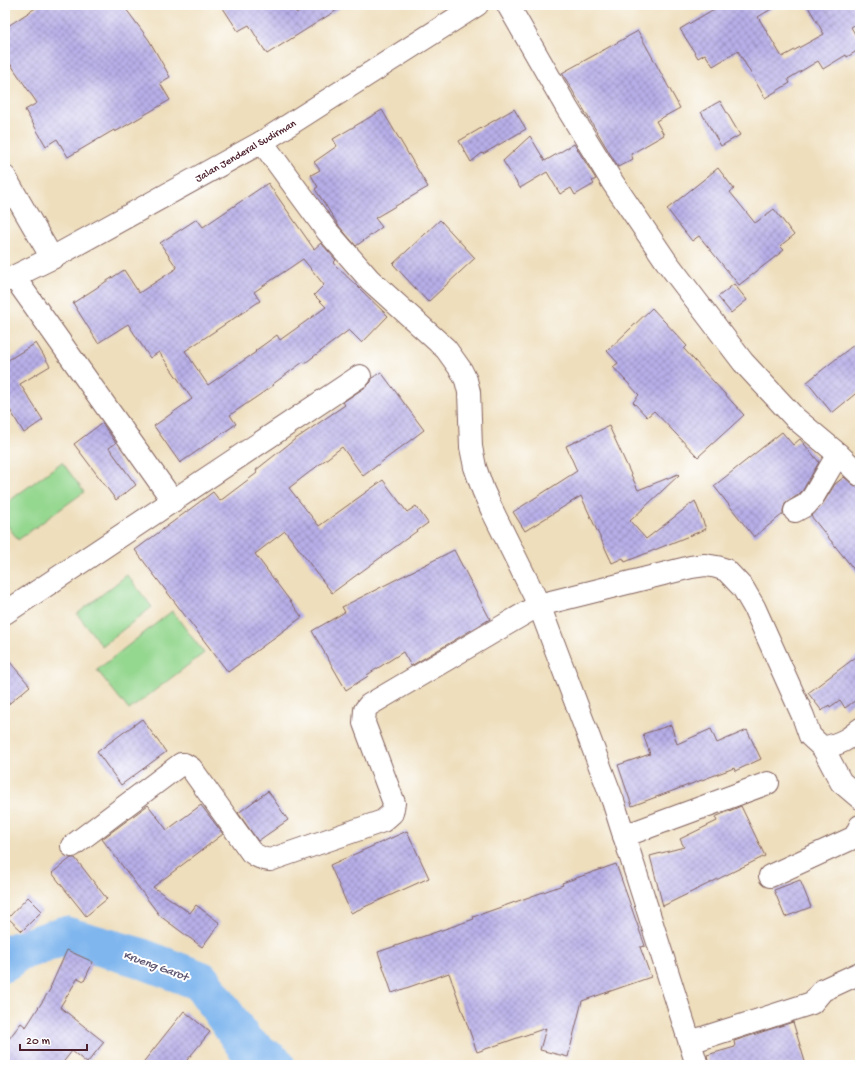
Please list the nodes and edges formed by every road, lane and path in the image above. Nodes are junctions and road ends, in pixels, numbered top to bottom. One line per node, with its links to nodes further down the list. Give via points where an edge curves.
1 (477, 5): 3 (street, Jalan Jenderal Sudirman)
2 (508, 5): 8 (street, via 567,108 666,261 743,362 795,418)
3 (262, 142): 5 (street, Jalan Jenderal Sudirman); 12 (street, via 327,230 370,280 446,349 461,370 469,392 471,447 475,467 492,510)
4 (5, 177): 5 (street)
5 (52, 258): 6 (street, Jalan Jenderal Sudirman)
6 (9, 279): 10 (street)
7 (360, 376): 10 (street)
8 (838, 454): 9 (street); 11 (street, via 813,498)
9 (860, 475)
10 (172, 501): 13 (street)
11 (795, 511)
12 (540, 605): 15 (street, via 691,567 705,565 726,570 743,588 754,607 810,736); 19 (street); 20 (street, via 374,702 365,710 364,723 394,803 392,813 383,821 270,860 264,859 251,852 191,768 181,764)
13 (5, 613)
14 (860, 729): 15 (street, via 850,738)
15 (823, 748): 17 (street, via 841,782)
16 (768, 783): 19 (street)
17 (860, 800)
18 (860, 826): 21 (street, via 856,837)
19 (624, 836): 23 (street)
20 (72, 846)
21 (770, 876)
22 (860, 973): 23 (street, via 823,990 812,1003)
23 (690, 1042): 24 (street)
24 (696, 1065)

